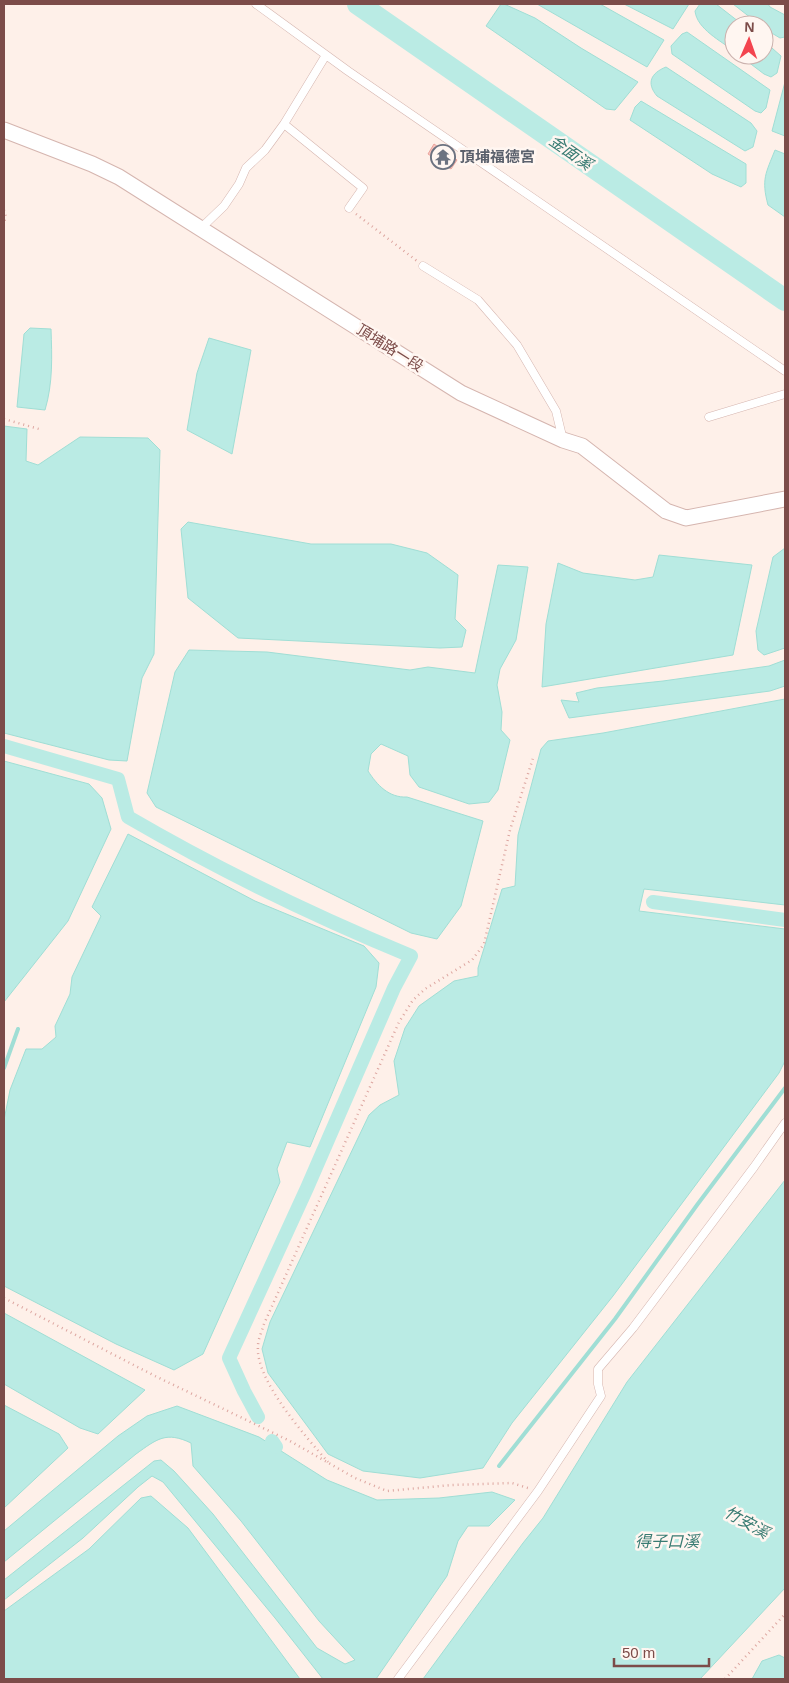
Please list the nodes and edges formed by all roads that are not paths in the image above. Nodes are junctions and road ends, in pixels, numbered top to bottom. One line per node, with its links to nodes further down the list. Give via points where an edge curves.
1 (256, 4): 2 (lane)
2 (326, 55): 3 (lane); 8 (lane)
3 (284, 124): 5 (lane, via 363,188); 6 (lane, via 265,150 246,168 224,206)
4 (4, 130): 6 (street, 頂埔路一段, via 119,177)
5 (349, 208)
6 (200, 229): 11 (street, 頂埔路一段, via 461,393)
7 (423, 266): 11 (lane, via 478,300 517,345 556,411)
8 (785, 370)
9 (785, 394): 10 (lane)
10 (709, 417)
11 (563, 440): 12 (street, 頂埔路一段, via 582,446 666,511 686,518)
12 (785, 499)
13 (785, 1123): 14 (lane, via 633,1328 598,1369 601,1396 538,1491)
14 (398, 1679)

